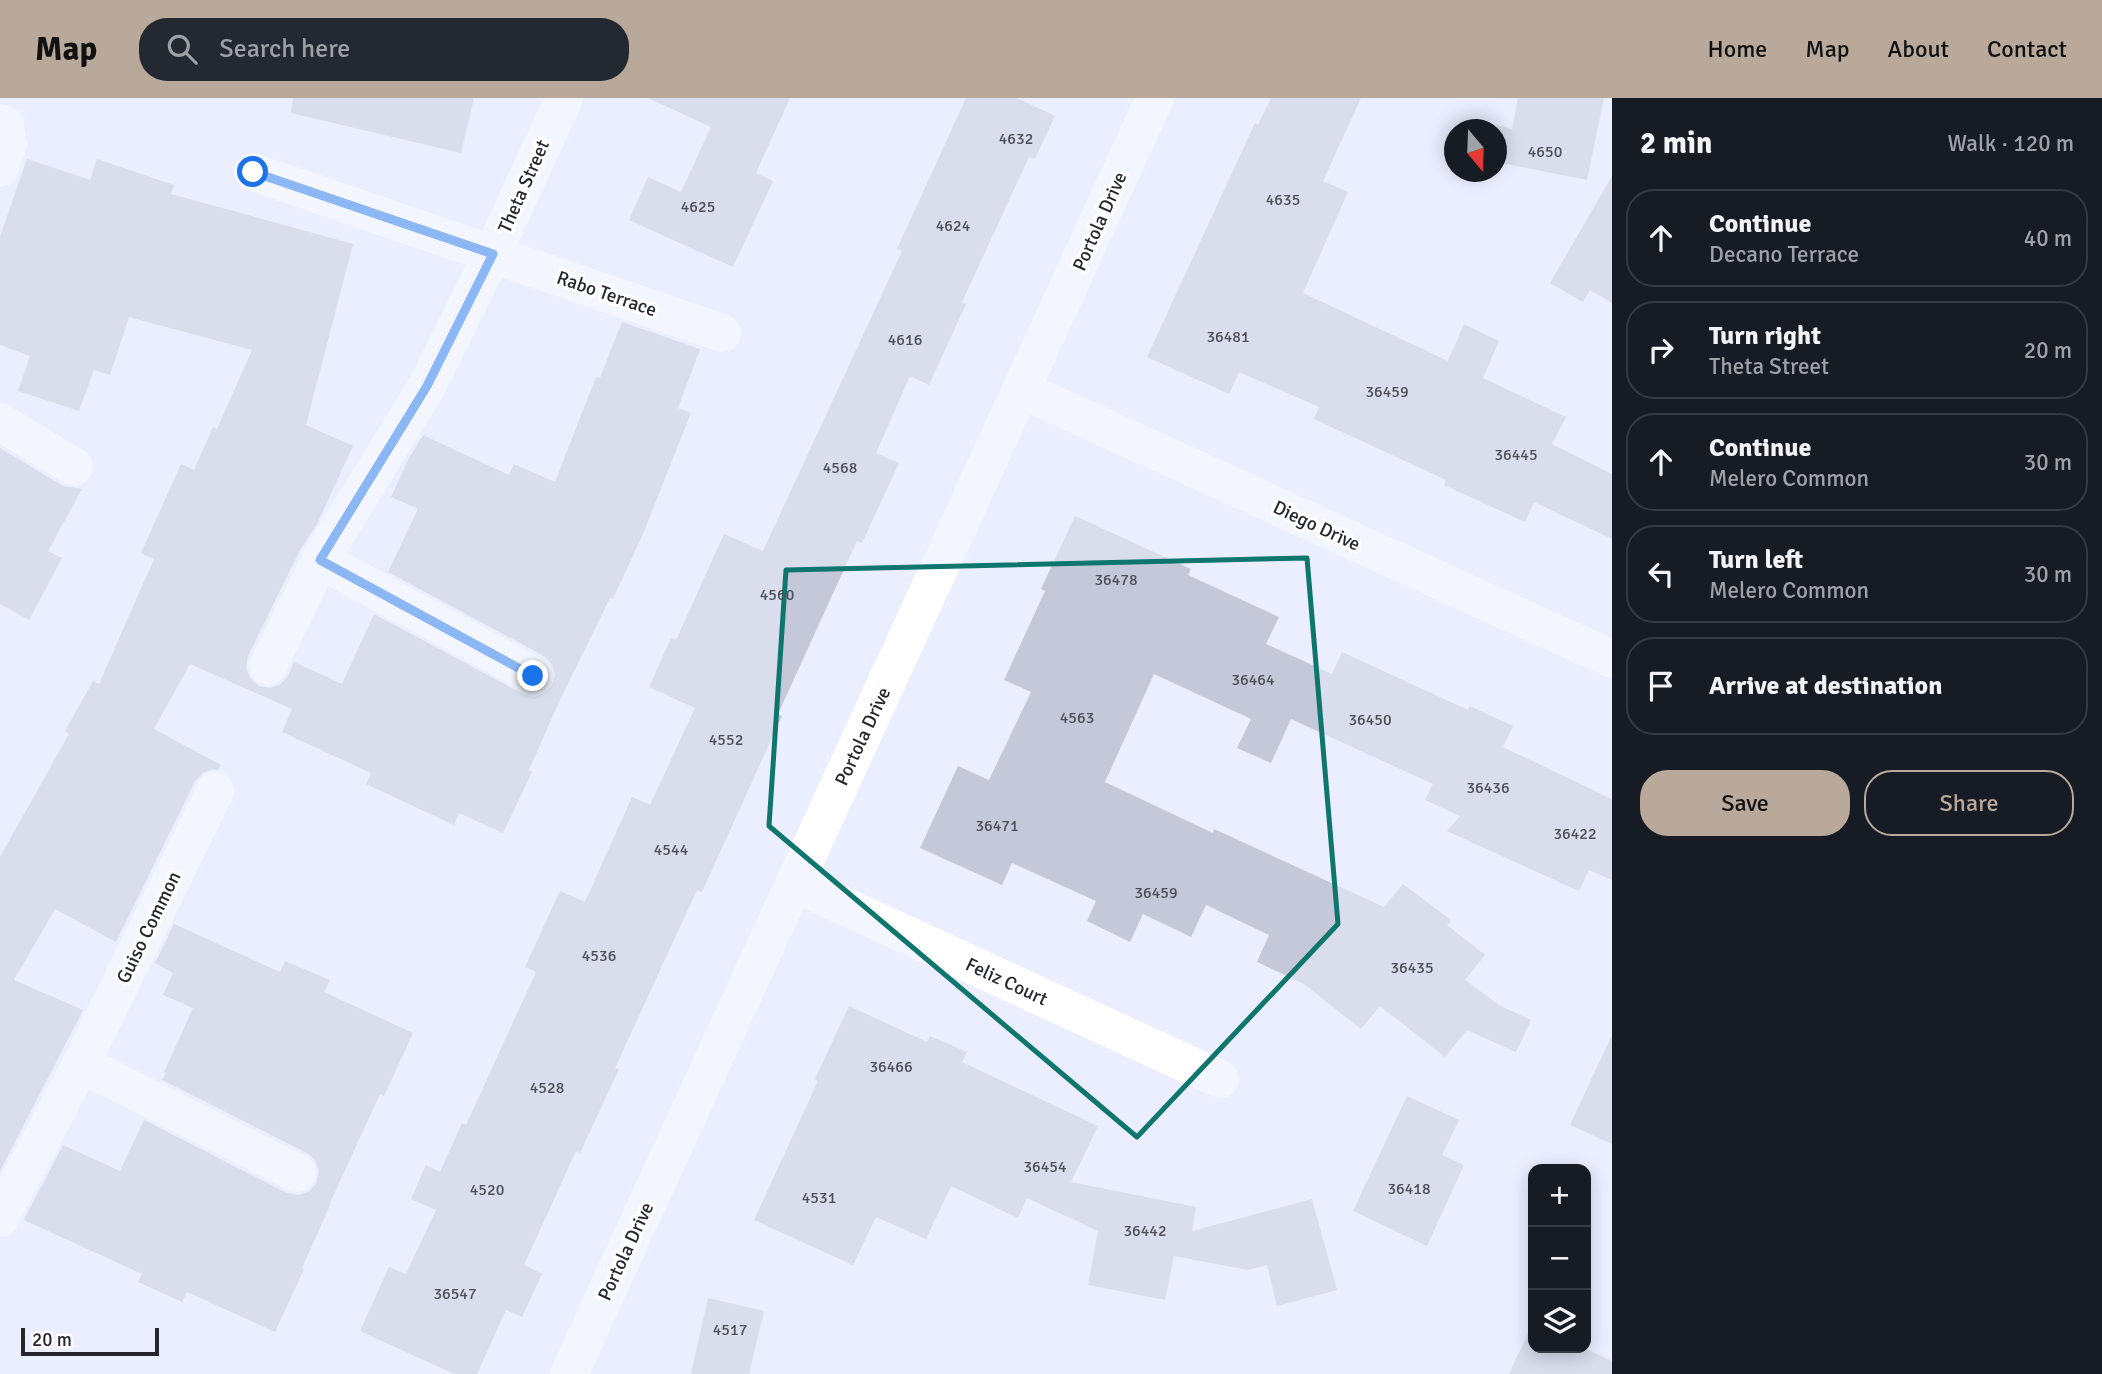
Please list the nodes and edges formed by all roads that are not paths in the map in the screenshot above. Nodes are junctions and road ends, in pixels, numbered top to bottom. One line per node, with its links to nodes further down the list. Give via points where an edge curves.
1 (564, 98): 6 (street, Theta Street)
2 (1155, 98): 8 (street, Portola Drive)
3 (0, 123): 4 (street, via 5,125 8,145)
4 (0, 168)
5 (253, 172): 6 (street, Rabo Terrace)
6 (493, 254): 7 (street, Rabo Terrace); 11 (street, Theta Street, via 427,386)
7 (722, 333)
8 (1023, 390): 12 (street, Diego Drive); 16 (street, Portola Drive)
9 (0, 422): 10 (street)
10 (74, 467)
11 (320, 560): 13 (street, Theta Street); 14 (street)
12 (1612, 659)
13 (268, 666)
14 (533, 676)
15 (215, 791): 17 (street, Guiso Common)
16 (794, 883): 18 (street, Feliz Court); 21 (street, Portola Drive)
17 (81, 1064): 19 (street); 20 (street, Guiso Common)
18 (1220, 1079)
19 (297, 1173)
20 (0, 1218)
21 (569, 1374)

